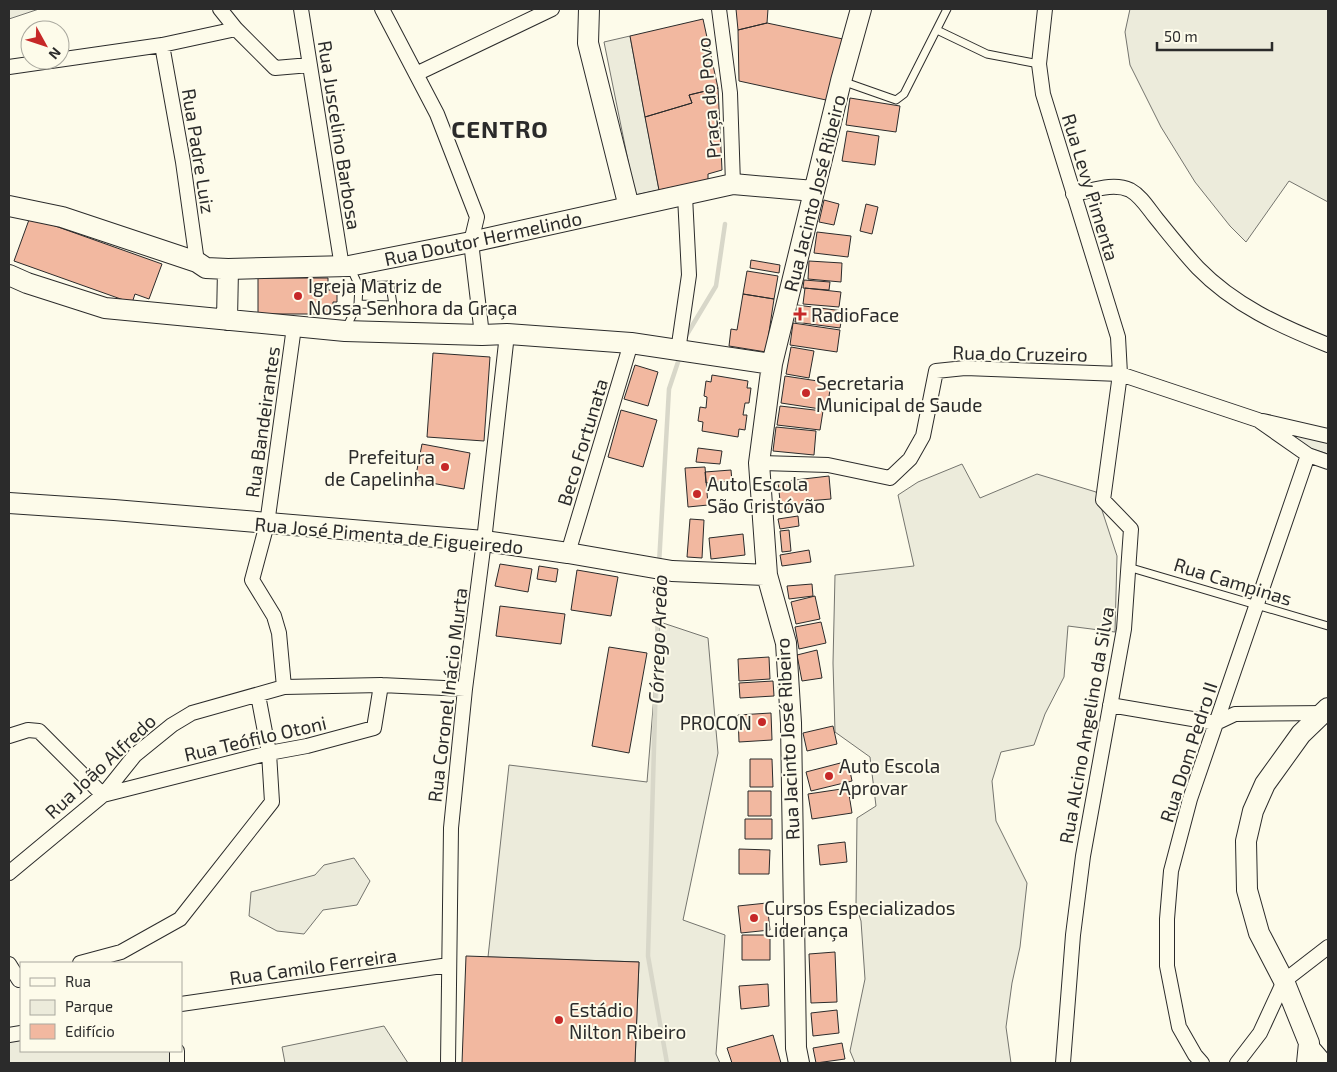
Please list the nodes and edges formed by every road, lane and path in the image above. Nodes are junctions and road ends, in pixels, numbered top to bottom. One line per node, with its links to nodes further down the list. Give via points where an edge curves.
1 (220, 9): 10 (street)
2 (301, 9): 14 (street, Rua Juscelino Barbosa)
3 (382, 9): 16 (street)
4 (552, 9): 16 (street)
5 (588, 9): 23 (street, via 588,43)
6 (718, 9): 18 (street, Praça do Povo, via 730,93)
7 (862, 9): 17 (street, Rua Jacinto José Ribeiro)
8 (947, 9): 11 (lane)
9 (1045, 9): 13 (street, Rua Levy Pimenta)
10 (236, 29): 12 (street); 14 (street, via 274,68)
11 (937, 30): 13 (lane, via 987,54); 17 (lane, via 900,99)
12 (162, 46): 15 (street); 25 (street, Rua Padre Luiz)
13 (1039, 64): 20 (street, Rua Levy Pimenta, via 1043,94)
14 (310, 65): 26 (street, Rua Juscelino Barbosa)
15 (9, 67)
16 (416, 74): 24 (street, via 437,114 478,216)
17 (841, 80): 19 (street, Rua Jacinto José Ribeiro)
18 (733, 184): 19 (street, Rua Doutor Hermelindo); 21 (street, Rua Doutor Hermelindo)
19 (814, 191): 39 (street, Rua Jacinto José Ribeiro)
20 (1074, 194): 37 (street, via 1114,186 1130,190 1143,200 1197,267 1218,286 1247,308); 40 (street, Rua Levy Pimenta, via 1118,338)
21 (685, 196): 23 (street, Rua Doutor Hermelindo); 38 (street, via 689,275)
22 (9, 207): 25 (street, Rua Doutor Hermelindo, via 62,217)
23 (629, 207): 24 (street, Rua Doutor Hermelindo)
24 (471, 242): 26 (street, Rua Doutor Hermelindo); 35 (street)
25 (197, 262): 27 (street, Rua Doutor Hermelindo, via 206,268)
26 (346, 266): 27 (street, Rua Doutor Hermelindo); 29 (lane)
27 (228, 269): 31 (street)
28 (9, 275): 31 (street, via 90,305)
29 (359, 286): 30 (lane); 30 (lane, via 390,285 393,305)
30 (358, 304): 33 (lane)
31 (227, 320): 32 (street)
32 (294, 327): 33 (street); 47 (street, Rua Bandeirantes)
33 (344, 331): 35 (street)
34 (508, 334): 35 (street); 36 (street); 48 (street, Rua Coronel Inácio Murta)
35 (482, 335)
36 (631, 343): 38 (street); 49 (street, Beco Fortunata)
37 (1328, 345)
38 (683, 351): 39 (street)
39 (772, 364): 45 (street, Rua Jacinto José Ribeiro)
40 (1120, 374): 41 (street, Rua do Cruzeiro); 45 (street, Rua do Cruzeiro, via 965,368 936,371 923,436 910,459 890,478 828,465); 50 (street, Rua Alcino Angelino da Silva, via 1103,500 1131,529)
41 (1258, 420): 42 (street, Rua do Cruzeiro); 43 (street, Rua do Cruzeiro)
42 (1328, 436)
43 (1308, 456): 44 (street, Rua do Cruzeiro); 52 (street, Rua Dom Pedro II)
44 (1328, 462)
45 (759, 463): 51 (street, Rua Jacinto José Ribeiro)
46 (9, 503): 47 (street, Rua José Pimenta de Figueiredo)
47 (267, 524): 48 (street, Rua José Pimenta de Figueiredo); 55 (street, Rua Bandeirantes, via 252,580 274,616 279,633)
48 (484, 541): 49 (street, Rua José Pimenta de Figueiredo); 56 (street, Rua Coronel Inácio Murta)
49 (568, 553): 51 (street, Rua José Pimenta de Figueiredo, via 672,571)
50 (1128, 567): 52 (lane, Rua Campinas); 58 (street, Rua Alcino Angelino da Silva, via 1124,629)
51 (767, 575): 76 (street, Rua Jacinto José Ribeiro, via 786,643 791,722 796,1048)
52 (1256, 605): 53 (lane, Rua Campinas); 60 (street, Rua Dom Pedro II)
53 (1328, 626)
54 (381, 685): 55 (street, Rua João Alfredo); 56 (street, Rua João Alfredo); 62 (street, Rua Teófilo Otoni, via 374,728)
55 (284, 688): 57 (street, Rua João Alfredo)
56 (465, 689): 69 (street, Rua Coronel Inácio Murta, via 451,828)
57 (258, 695): 62 (street); 63 (street, Rua João Alfredo, via 192,713 172,725 135,755)
58 (1110, 706): 60 (street); 77 (street, Rua Alcino Angelino da Silva, via 1083,856)
59 (1327, 711): 60 (street, via 1235,714); 71 (street, via 1301,734 1265,784 1253,810 1246,841 1247,890 1259,934)
60 (1216, 723): 78 (street, Rua Dom Pedro II, via 1190,799 1171,871 1167,919 1167,966 1179,1027)
61 (9, 736): 63 (street, via 28,730 39,731)
62 (269, 753): 63 (street, Rua Teófilo Otoni); 66 (street, via 272,802 180,918)
63 (103, 795): 64 (street, Rua João Alfredo)
64 (9, 873)
65 (1328, 946): 71 (street)
66 (121, 958): 67 (street)
67 (88, 962)
68 (9, 964): 70 (street)
69 (449, 965): 72 (street, Rua Camilo Ferreira); 75 (street, Rua Coronel Inácio Murta)
70 (20, 980)
71 (1284, 981): 73 (street); 79 (street, via 1260,1033)
72 (182, 1004)
73 (1309, 1043): 74 (street); 80 (street)
74 (1327, 1062)
75 (448, 1063)
76 (799, 1063)
77 (1063, 1063)
78 (1202, 1063)
79 (1237, 1063)
80 (1307, 1063)

